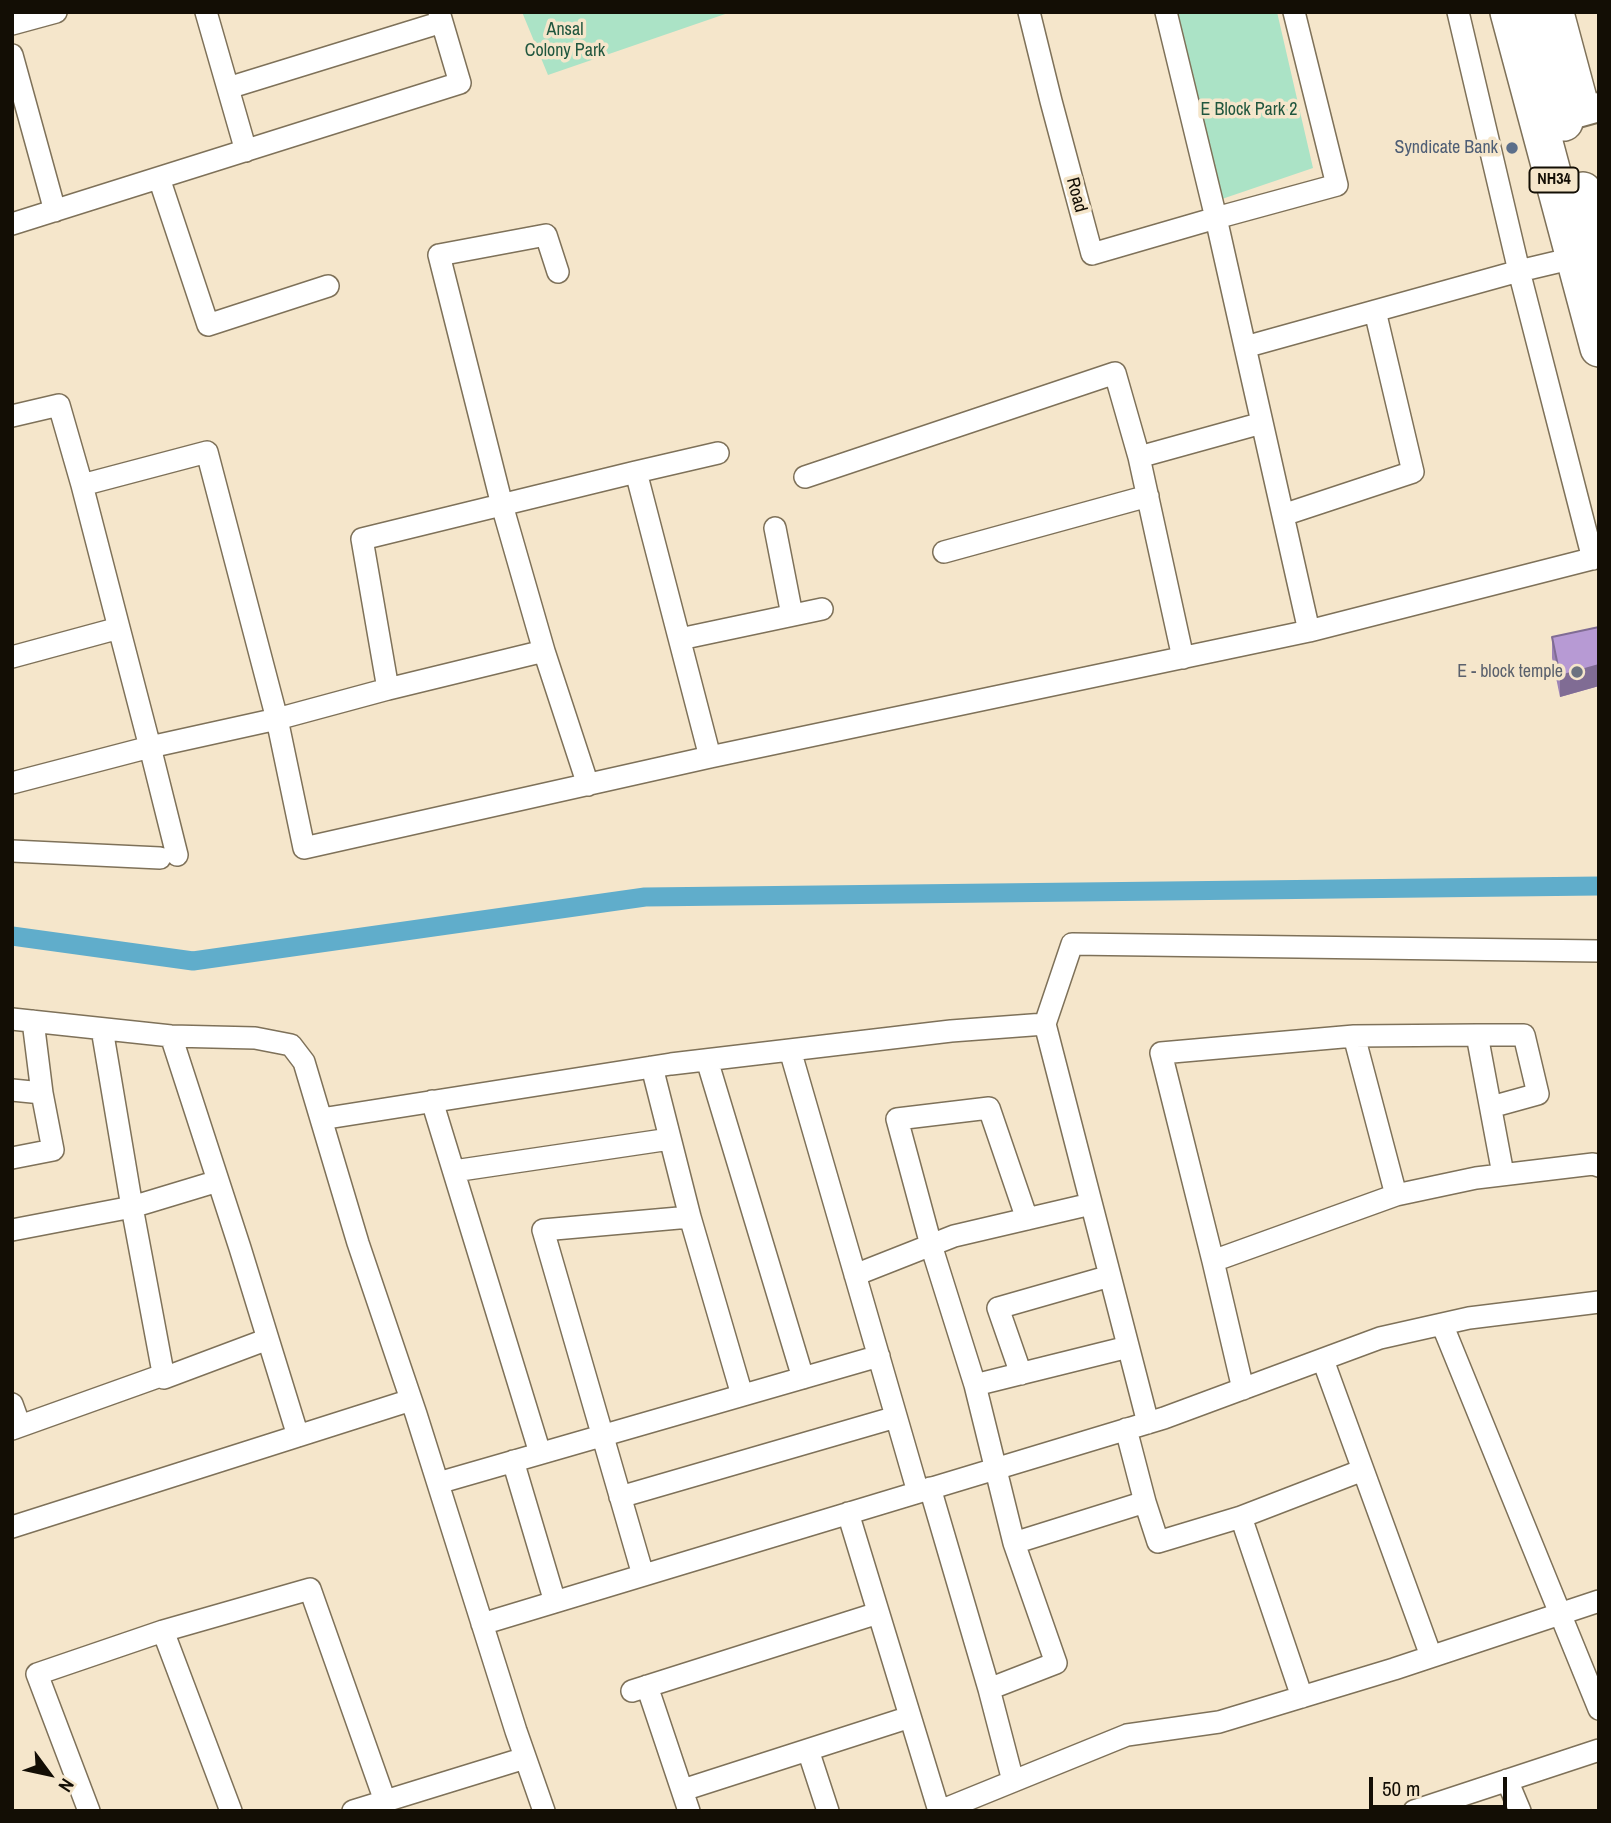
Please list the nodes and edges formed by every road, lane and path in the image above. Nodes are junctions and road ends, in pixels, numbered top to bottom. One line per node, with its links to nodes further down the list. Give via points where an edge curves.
1 (56, 12): 11 (street)
2 (206, 12): 13 (street)
3 (1029, 12): 18 (street, Road, via 1092,254)
4 (1166, 12): 18 (street)
5 (1294, 12): 18 (street, Road, via 1337,185)
6 (1458, 12): 21 (street)
7 (1509, 12): 14 (highway, NH34)
8 (1537, 12): 14 (highway, NH34)
9 (1563, 12): 14 (street)
10 (441, 17): 13 (street); 15 (street, via 460,83)
11 (12, 24)
12 (12, 55): 17 (street)
13 (228, 88): 15 (street)
14 (1573, 114): 20 (highway, NH34)
15 (246, 151): 16 (street)
16 (159, 178): 17 (street); 23 (street, via 208,325)
17 (55, 211): 19 (street)
18 (1216, 218): 25 (street)
19 (12, 224)
20 (1586, 255): 21 (street); 26 (highway, NH34)
21 (1520, 271): 24 (street); 39 (street)
22 (558, 272): 35 (street, via 546,235 439,255)
23 (328, 286)
24 (1375, 311): 25 (street); 36 (street, via 1413,472)
25 (1245, 347): 28 (street)
26 (1599, 348)
27 (12, 416): 33 (street, via 59,405)
28 (1262, 424): 30 (street); 36 (street)
29 (718, 453): 31 (street)
30 (1139, 457): 32 (street, via 1115,373); 34 (street)
31 (636, 472): 35 (street); 44 (street)
32 (805, 477)
33 (82, 485): 42 (street); 49 (street, via 207,452)
34 (1148, 496): 38 (street); 47 (street)
35 (502, 505): 45 (street); 48 (street, via 362,539)
36 (1283, 515): 43 (street)
37 (775, 528): 41 (street)
38 (944, 552)
39 (1596, 558): 43 (street)
40 (822, 609): 41 (street)
41 (792, 615): 44 (street)
42 (119, 628): 46 (street); 50 (street)
43 (1309, 631): 47 (street)
44 (680, 639): 51 (street)
45 (544, 651): 48 (street); 53 (street)
46 (12, 657)
47 (1183, 658): 51 (street)
48 (388, 689): 49 (street)
49 (276, 719): 50 (street); 53 (street, via 304,848)
50 (150, 747): 52 (street); 54 (street, via 169,857)
51 (710, 757): 53 (street)
52 (12, 783)
53 (588, 785)
54 (12, 851)
55 (1599, 951): 57 (street, via 1072,944)
56 (23, 1020): 58 (street); 66 (street)
57 (1045, 1024): 62 (street); 77 (street)
58 (102, 1029): 60 (street); 78 (street)
59 (1477, 1035): 61 (street); 68 (street); 68 (street, via 1524,1035 1538,1094)
60 (171, 1036): 69 (street, via 255,1038 291,1045 304,1062); 75 (street)
61 (1354, 1036): 76 (street); 83 (street, via 1161,1053)
62 (790, 1050): 63 (street); 84 (street)
63 (707, 1060): 64 (street); 94 (street)
64 (652, 1067): 67 (street); 70 (street)
65 (12, 1090): 66 (street)
66 (42, 1093): 71 (street, via 52,1150)
67 (432, 1101): 69 (street); 73 (street)
68 (1491, 1107): 74 (street)
69 (321, 1119): 98 (street)
70 (670, 1139): 73 (street); 79 (street)
71 (12, 1158)
72 (1599, 1166): 74 (street)
73 (454, 1171): 106 (street)
74 (1503, 1174): 76 (street)
75 (218, 1181): 78 (street); 88 (street)
76 (1396, 1195): 83 (street)
77 (1091, 1204): 80 (street); 85 (street)
78 (132, 1207): 81 (street); 93 (street)
79 (690, 1217): 97 (street); 105 (street, via 543,1230)
80 (1027, 1219): 82 (street); 82 (street, via 989,1108 897,1119)
81 (12, 1230)
82 (931, 1245): 84 (street); 95 (street)
83 (1213, 1261): 96 (street)
84 (855, 1275): 90 (street)
85 (1110, 1276): 89 (street); 92 (street, via 998,1308)
86 (1599, 1303): 87 (street)
87 (1442, 1324): 91 (street, via 1380,1339); 122 (street)
88 (268, 1339): 93 (street); 104 (street)
89 (1128, 1347): 92 (street); 101 (street)
90 (878, 1356): 94 (street); 100 (street)
91 (1323, 1360): 96 (street); 109 (street)
92 (1021, 1374): 95 (street)
93 (163, 1375): 102 (street)
94 (803, 1378): 97 (street)
95 (975, 1385): 108 (street)
96 (1242, 1389): 101 (street)
97 (742, 1395): 105 (street)
98 (411, 1400): 104 (street); 110 (street)
99 (12, 1404): 102 (street)
100 (896, 1417): 111 (street); 112 (street)
101 (1148, 1423): 103 (street)
102 (16, 1428)
103 (1126, 1429): 108 (street); 113 (street)
104 (298, 1436): 116 (street)
105 (601, 1436): 106 (street); 112 (street)
106 (540, 1454): 107 (street)
107 (513, 1461): 110 (street); 120 (street)
108 (995, 1469): 111 (street); 117 (street)
109 (1363, 1470): 115 (street); 125 (street)
110 (438, 1483): 123 (street)
111 (924, 1490): 114 (street); 126 (street)
112 (620, 1497): 118 (street)
113 (1145, 1502): 115 (street, via 1158,1542); 117 (street)
114 (848, 1513): 118 (street); 121 (street)
115 (1241, 1517): 127 (street)
116 (12, 1527)
117 (1014, 1543): 126 (street, via 1056,1662)
118 (643, 1575): 120 (street)
119 (1599, 1601): 122 (street)
120 (555, 1602): 123 (street)
121 (878, 1613): 129 (street); 135 (street, via 640,1689)
122 (1560, 1613): 125 (street); 128 (street)
123 (482, 1624): 132 (street)
124 (163, 1631): 136 (street, via 310,1589); 137 (street, via 37,1674); 138 (street)
125 (1431, 1656): 127 (street)
126 (989, 1689): 134 (street)
127 (1302, 1697): 134 (street, via 1219,1722 1127,1735)
128 (1599, 1709)
129 (910, 1717): 130 (street); 142 (street)
130 (808, 1750): 135 (street); 141 (street)
131 (1599, 1750): 133 (street)
132 (525, 1758): 136 (street); 140 (street)
133 (1507, 1780): 143 (street); 144 (street)
134 (1013, 1781): 142 (street)
135 (686, 1800)
136 (384, 1801): 139 (street)
137 (89, 1811)
138 (231, 1811)
139 (353, 1811)
140 (544, 1811)
141 (828, 1811)
142 (939, 1811)
143 (1414, 1811)
144 (1520, 1811)

